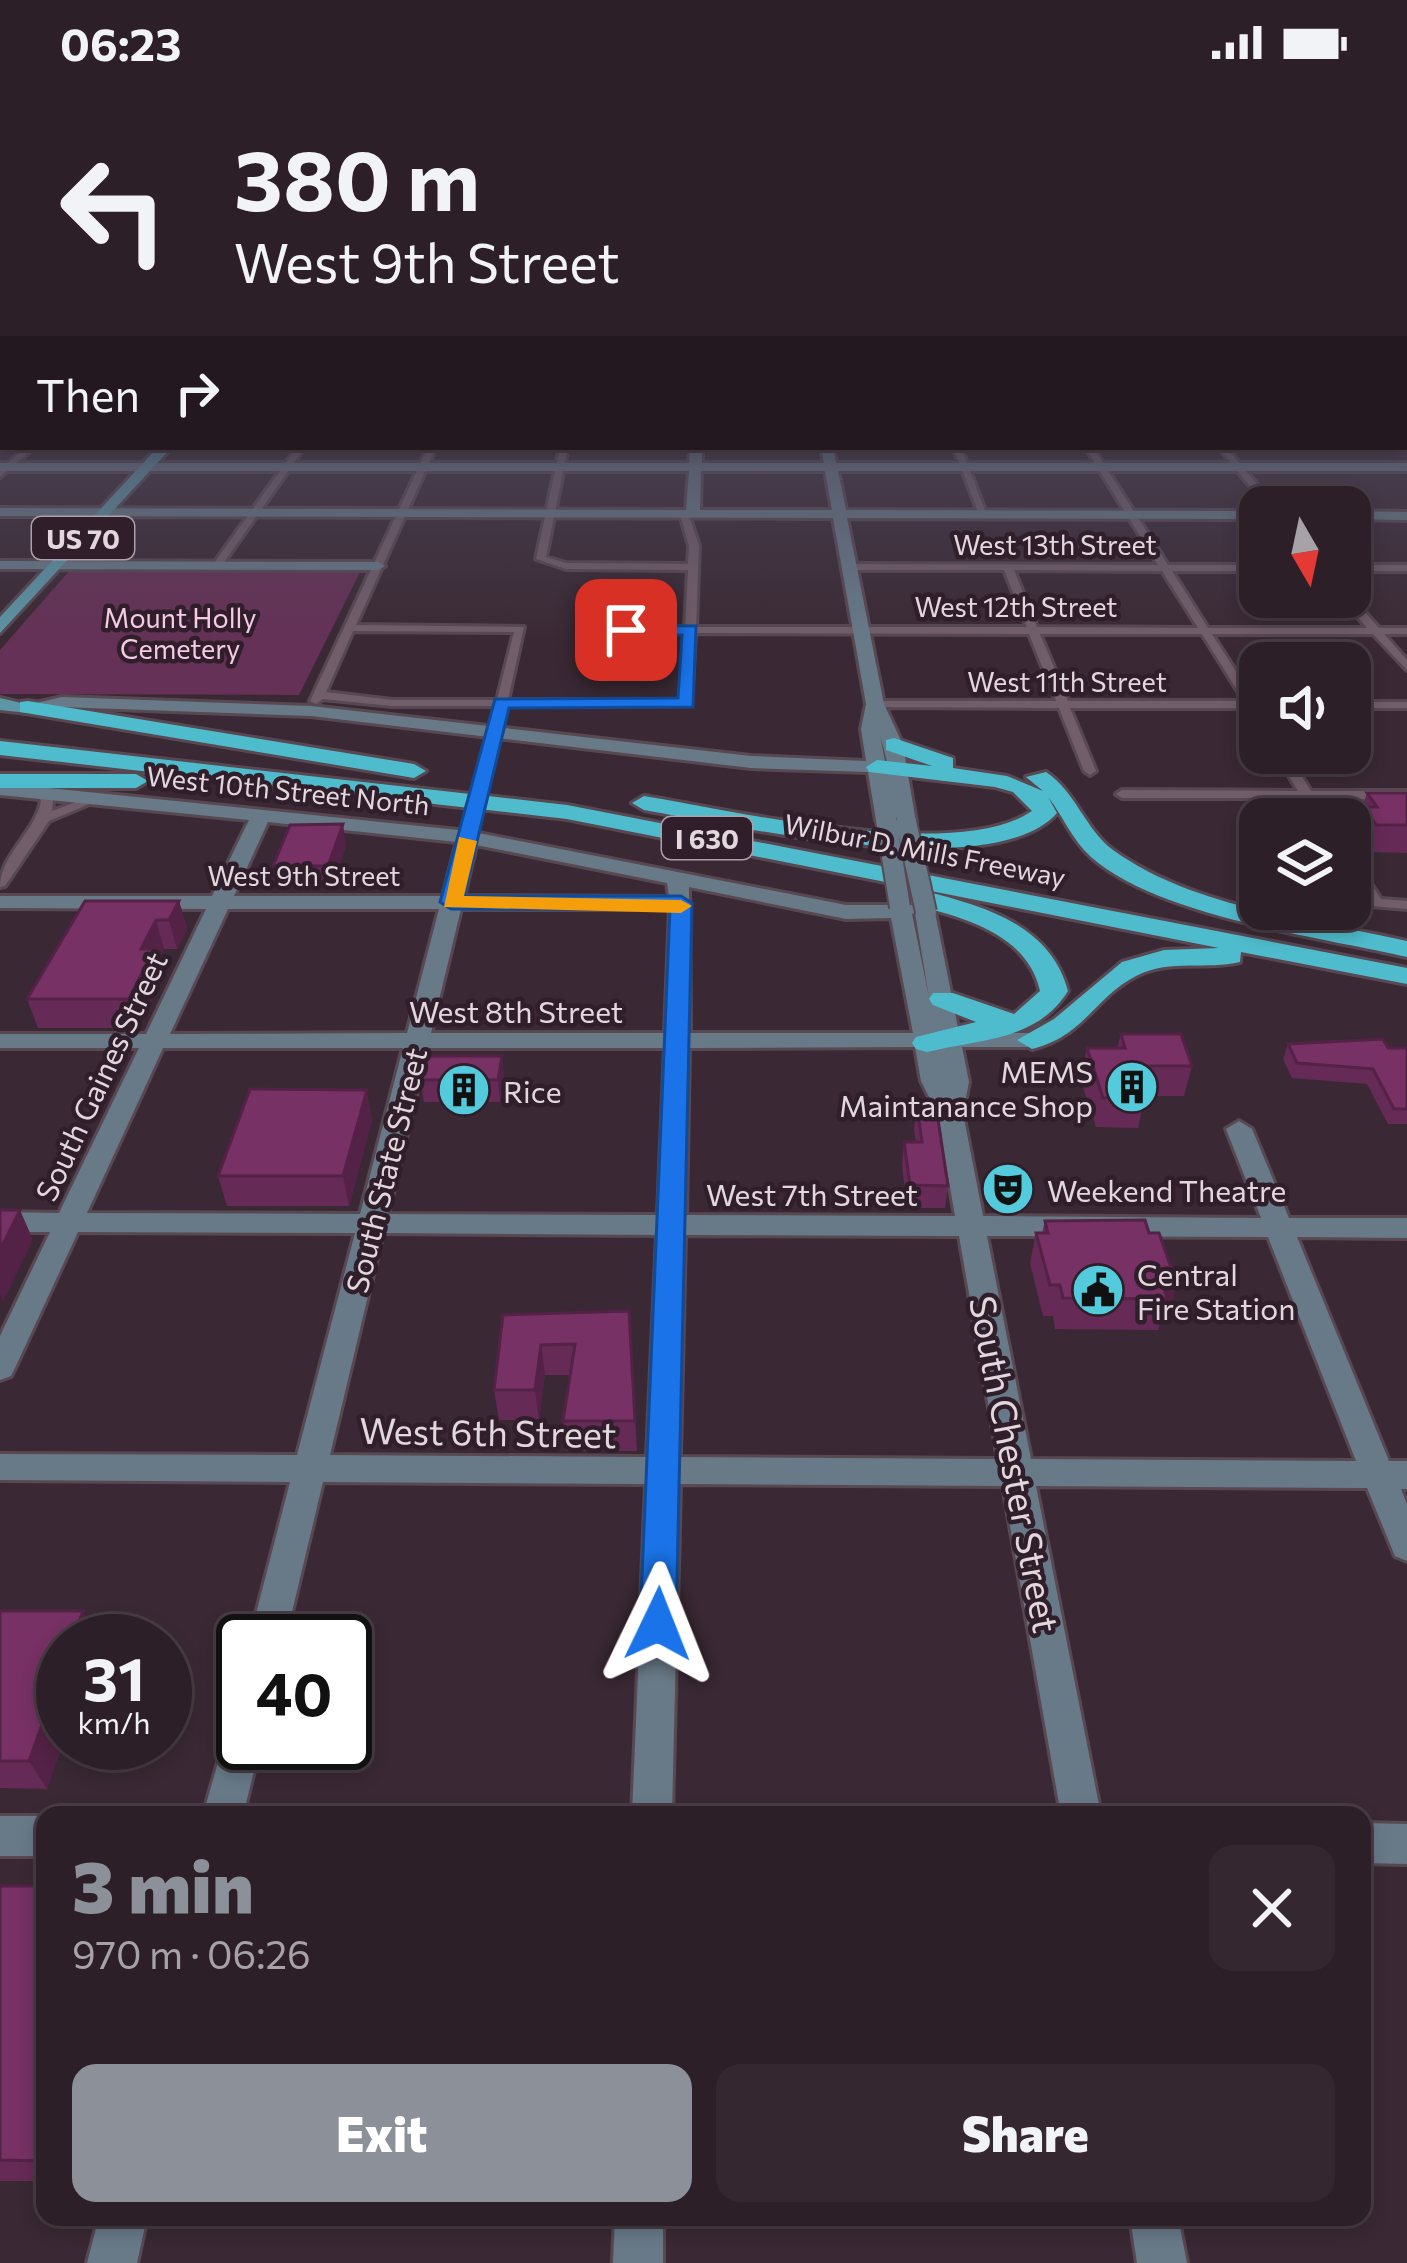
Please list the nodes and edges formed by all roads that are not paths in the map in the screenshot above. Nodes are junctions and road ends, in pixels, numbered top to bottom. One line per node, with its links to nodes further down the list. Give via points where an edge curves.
1 (27, 450): 20 (street)
2 (162, 450): 11 (main road, US 70)
3 (299, 450): 12 (street)
4 (431, 450): 13 (street)
5 (563, 450): 15 (street)
6 (696, 450): 16 (street)
7 (828, 450): 17 (street, South Chester Street)
8 (958, 450): 18 (street)
9 (1091, 450): 19 (street)
10 (1224, 450): 21 (street)
11 (148, 467): 12 (street); 20 (street); 24 (main road, US 70)
12 (287, 467): 13 (street); 25 (street)
13 (423, 467): 15 (street); 26 (street)
14 (1407, 467): 21 (street)
15 (559, 468): 16 (street); 27 (street)
16 (696, 468): 17 (street); 28 (street)
17 (832, 468): 18 (street); 29 (street, South Chester Street)
18 (966, 468): 19 (street); 30 (street)
19 (1102, 468): 21 (street); 31 (street)
20 (3, 469)
21 (1239, 469): 22 (street)
22 (1254, 486)
23 (0, 512): 24 (street)
24 (106, 513): 25 (street); 36 (main road, US 70)
25 (255, 513): 26 (street); 37 (street)
26 (403, 513): 27 (street); 38 (street)
27 (548, 513): 28 (street); 39 (street, via 545,562)
28 (693, 514): 29 (street); 39 (street, via 685,527)
29 (840, 514): 30 (street); 40 (street, South Chester Street)
30 (984, 514): 31 (street)
31 (1130, 514): 32 (street); 42 (street)
32 (1239, 515)
33 (1371, 515): 34 (street)
34 (1407, 515)
35 (0, 566): 36 (street)
36 (57, 566): 37 (street); 47 (main road, US 70)
37 (217, 566): 38 (street)
38 (378, 566): 48 (street)
39 (694, 567): 51 (street)
40 (850, 567): 41 (street, West 13th Street); 49 (street, South Chester Street)
41 (1008, 568): 42 (street, West 13th Street); 52 (street)
42 (1164, 568): 43 (street, West 13th Street); 53 (street)
43 (1239, 568)
44 (1371, 568): 45 (street)
45 (1407, 568)
46 (1365, 618): 54 (street)
47 (0, 628)
48 (349, 628): 58 (street); 66 (street, South State Street, via 520,629)
49 (861, 629): 51 (street, West 12th Street); 52 (street, West 12th Street); 60 (street, South Chester Street)
50 (626, 630): 51 (street, West 12th Street)
51 (690, 630): 66 (street, via 687,703)
52 (1032, 630): 53 (street, West 12th Street); 61 (street)
53 (1204, 630): 54 (street, West 12th Street); 57 (street)
54 (1376, 631): 55 (street, West 12th Street); 56 (street)
55 (1407, 631)
56 (1407, 667)
57 (1239, 680)
58 (315, 703): 65 (street); 66 (street); 66 (street, via 456,726)
59 (0, 704): 65 (main road)
60 (875, 704): 61 (street, West 11th Street); 69 (street, South Chester Street, via 869,729)
61 (1063, 705): 62 (street, West 11th Street); 70 (street)
62 (1239, 705)
63 (1371, 705): 64 (street)
64 (1407, 705)
65 (28, 707): 72 (highway)
66 (498, 716): 69 (street, via 823,766); 84 (street, South State Street, bridge)
67 (0, 731): 72 (highway, Wilbur D. Mills Freeway / I 630)
68 (0, 751): 72 (highway, Wilbur D. Mills Freeway / I 630)
69 (891, 766): 80 (highway, via 1015,783 1037,795 1045,813 1015,834 939,842); 83 (street, South Chester Street); 83 (street, South Chester Street); 95 (highway, via 982,768 1045,781 1063,795 1085,841 1152,880)
70 (1090, 771)
71 (1294, 774): 76 (street)
72 (422, 782): 73 (highway); 80 (highway, Wilbur D. Mills Freeway / I 630)
73 (0, 785): 74 (street, West 10th Street North)
74 (41, 792): 78 (street, West 10th Street North); 82 (street)
75 (1122, 794): 76 (street)
76 (1306, 794): 77 (street); 79 (street)
77 (1407, 795)
78 (106, 798): 81 (street, West 10th Street North); 82 (street)
79 (1309, 798)
80 (621, 810): 95 (highway, Wilbur D. Mills Freeway / I 630); 97 (highway, via 981,917 1046,963 1054,983)
81 (262, 813): 84 (street, West 10th Street North); 89 (street, South Gaines Street)
82 (44, 818): 85 (street)
83 (896, 821): 92 (street, South Chester Street, bridge)
84 (468, 837): 86 (street); 90 (street, South State Street)
85 (0, 883)
86 (678, 890): 90 (street, West 9th Street); 93 (street, via 710,883); 103 (street)
87 (1371, 896): 91 (street)
88 (0, 902): 89 (street, West 9th Street)
89 (218, 902): 90 (street, West 9th Street); 101 (street, South Gaines Street)
90 (451, 902): 102 (street, South State Street)
91 (1407, 905)
92 (913, 909): 93 (street); 94 (street, South Chester Street); 96 (street, South Chester Street)
93 (846, 912): 94 (street)
94 (906, 941): 98 (street, South Chester Street)
95 (1402, 963): 99 (highway, via 1168,958 1118,976 1067,1028)
96 (943, 999): 97 (highway, via 1006,1017); 98 (street, South Chester Street)
97 (1048, 1003): 98 (highway, via 1016,1025)
98 (942, 1039): 99 (street, West 8th Street); 103 (street, West 8th Street); 104 (street, South Chester Street); 105 (street, South Chester Street, via 934,1081)
99 (1032, 1040): 104 (street, via 979,1058)
100 (0, 1041): 101 (street, West 8th Street)
101 (153, 1042): 102 (street, West 8th Street); 108 (street, South Gaines Street)
102 (416, 1042): 103 (street, West 8th Street); 109 (street, South State Street)
103 (677, 1043): 110 (street)
104 (956, 1082): 105 (street, South Chester Street)
105 (950, 1113): 111 (street, South Chester Street)
106 (1239, 1129): 112 (street)
107 (0, 1222): 108 (street, West 7th Street)
108 (68, 1222): 109 (street, West 7th Street); 114 (street, South Gaines Street)
109 (371, 1224): 110 (street, West 7th Street); 116 (street, South State Street)
110 (670, 1226): 111 (street, West 7th Street); 118 (street)
111 (971, 1226): 112 (street, West 7th Street); 117 (street, South Chester Street)
112 (1278, 1228): 113 (street, West 7th Street); 119 (street)
113 (1407, 1228)
114 (0, 1368)
115 (0, 1467): 116 (street, West 6th Street)
116 (310, 1468): 118 (street, West 6th Street); 121 (street, South State Street)
117 (1018, 1472): 118 (street, West 6th Street); 119 (street, West 6th Street); 125 (street, South Chester Street)
118 (664, 1473): 124 (street)
119 (1393, 1475): 120 (street)
120 (1407, 1546)
121 (274, 1614)
122 (235, 1770): 123 (street)
123 (226, 1806)
124 (652, 1806)
125 (1079, 1806)
126 (0, 1836): 127 (street)
127 (36, 1836)
128 (1371, 1844): 129 (street)
129 (1407, 1844)
130 (121, 2226): 133 (street)
131 (639, 2226): 134 (street)
132 (1156, 2226): 135 (street)
133 (112, 2263)
134 (638, 2263)
135 (1162, 2263)

